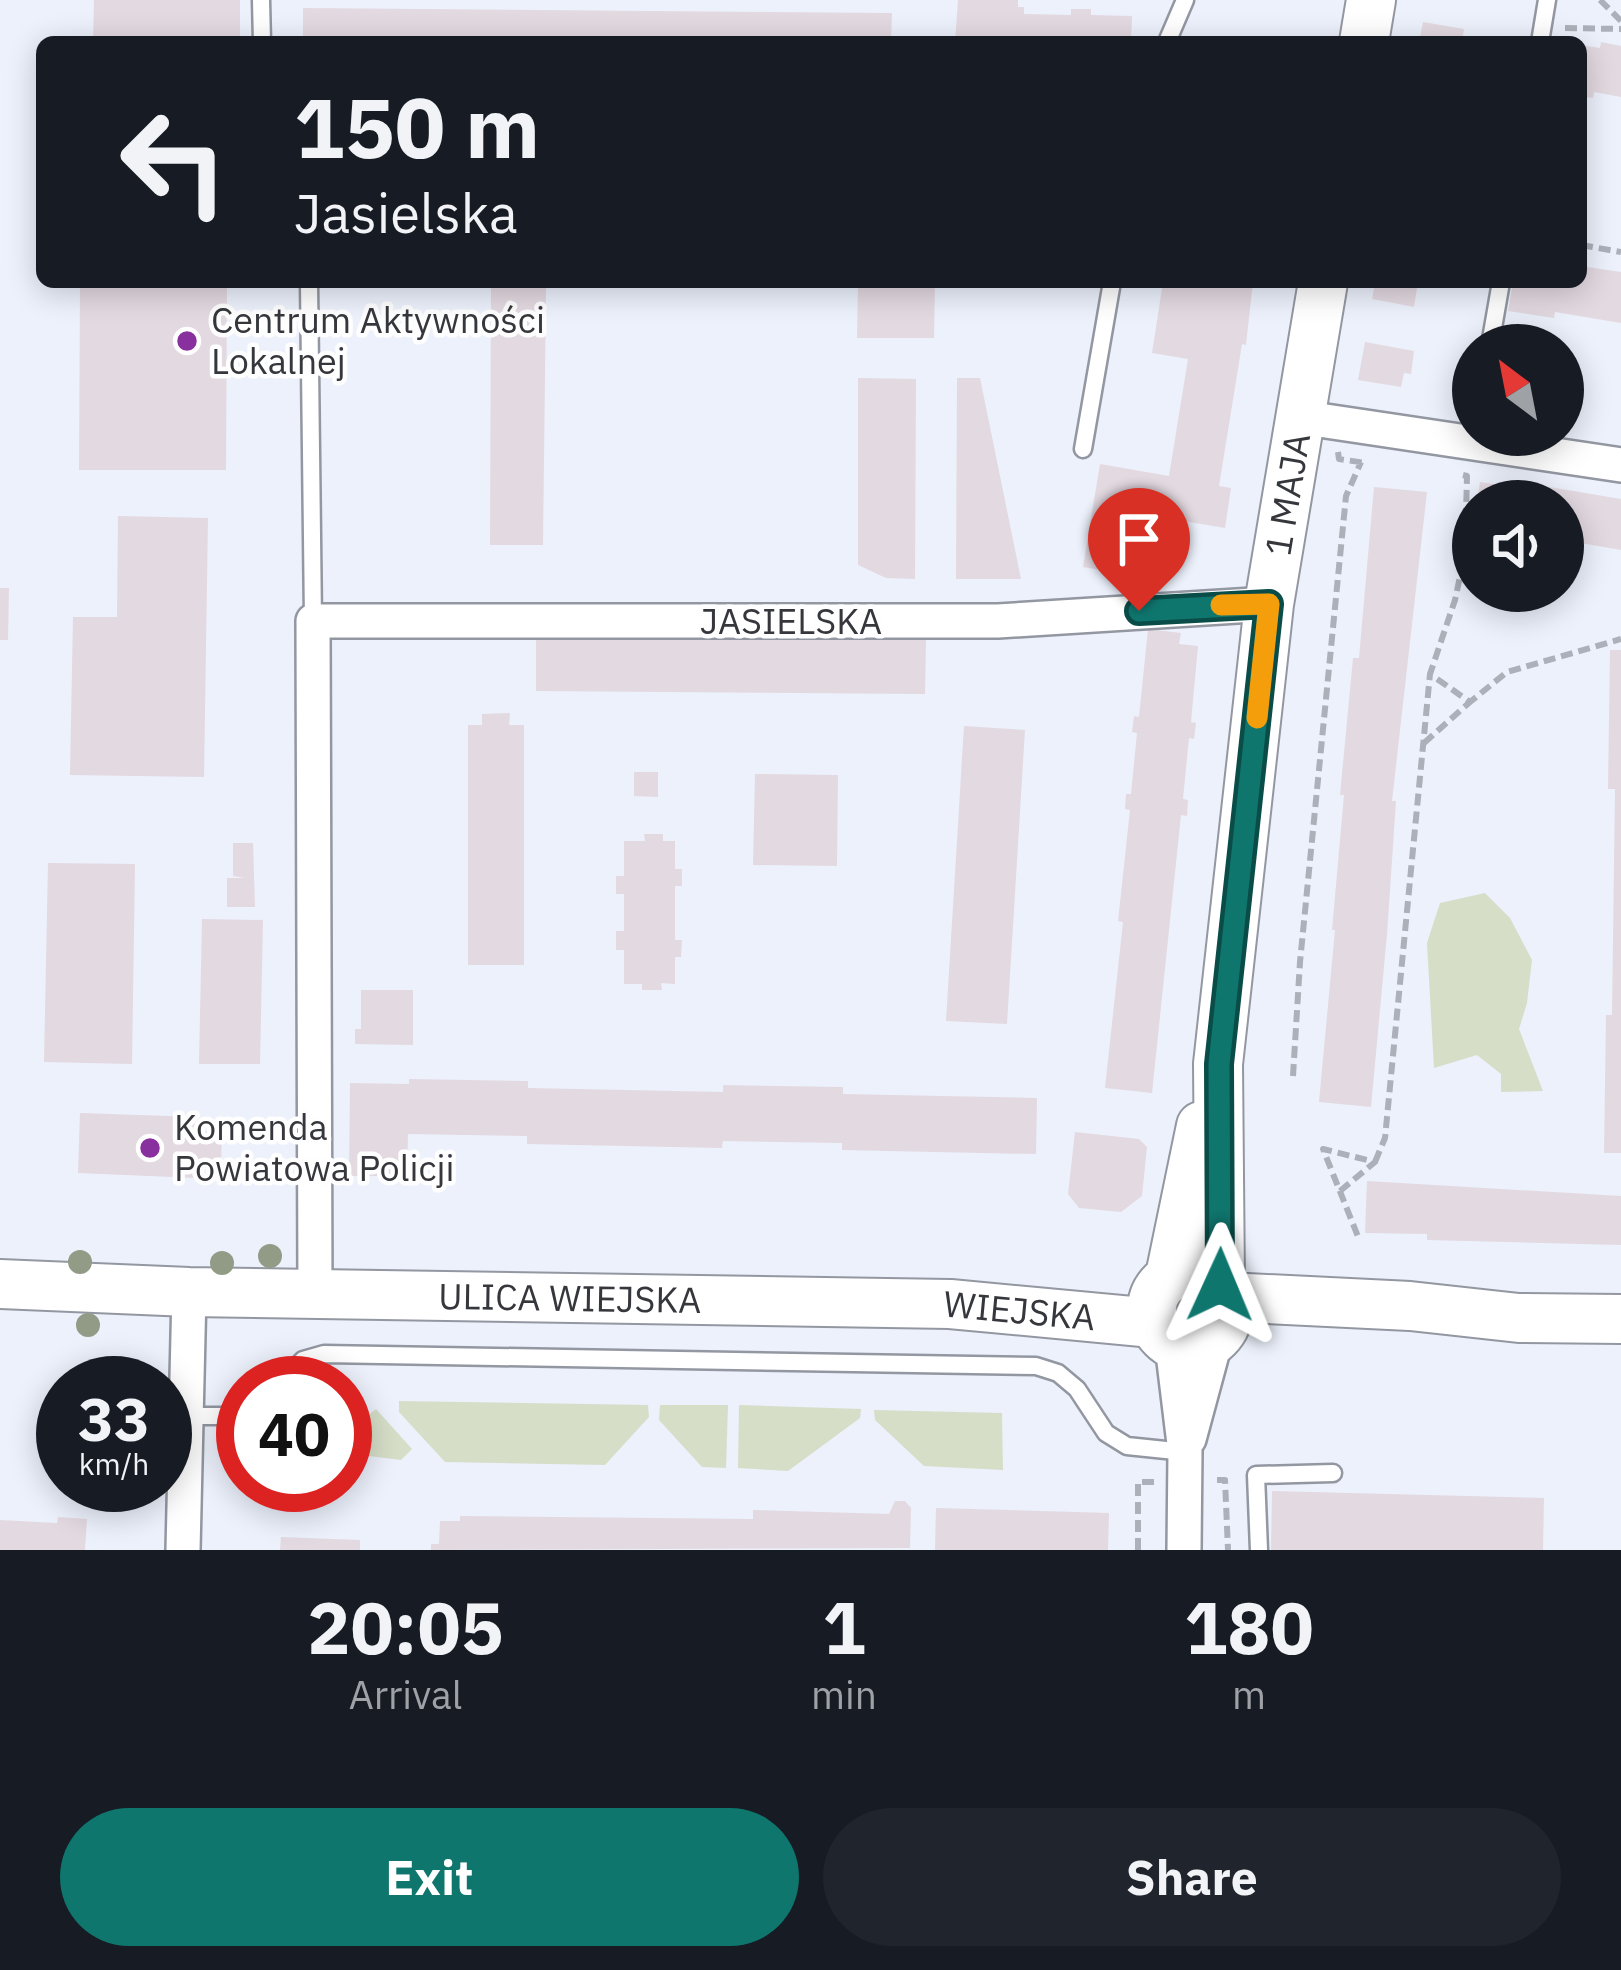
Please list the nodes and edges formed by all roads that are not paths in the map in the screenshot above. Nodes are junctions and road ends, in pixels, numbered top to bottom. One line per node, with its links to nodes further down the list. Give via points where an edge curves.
1 (261, 0): 5 (lane)
2 (1185, 0): 6 (lane)
3 (1371, 0): 7 (street)
4 (1547, 0): 8 (lane)
5 (262, 36)
6 (1170, 36)
7 (1365, 36)
8 (1541, 36)
9 (309, 288): 20 (lane)
10 (1111, 288): 16 (lane)
11 (1322, 288): 14 (street, 1 MAJA)
12 (1500, 288): 13 (lane)
13 (1494, 324)
14 (1299, 417): 15 (street); 19 (street, 1 MAJA)
15 (1452, 435)
16 (1083, 449)
17 (1572, 456): 18 (street)
18 (1621, 465)
19 (1269, 604): 20 (street, JASIELSKA, via 998,621); 25 (street, 1 MAJA, via 1219,1064 1194,1149)
20 (313, 622): 23 (street)
21 (0, 1284): 22 (street)
22 (189, 1292): 23 (street, ULICA WIEJSKA); 27 (street)
23 (315, 1294): 24 (street, ULICA WIEJSKA)
24 (950, 1304): 25 (street, WIEJSKA)
25 (1193, 1309): 26 (street, WIEJSKA, via 1409,1334 1519,1318); 29 (street, 1 MAJA)
26 (1621, 1319)
27 (188, 1356)
28 (317, 1356): 29 (lane, via 1036,1366 1077,1389 1106,1433 1127,1446)
29 (1184, 1452): 33 (street, 1 MAJA)
30 (1333, 1473): 34 (lane, via 1256,1475)
31 (184, 1512): 32 (street)
32 (183, 1550)
33 (1184, 1550)
34 (1259, 1550)

